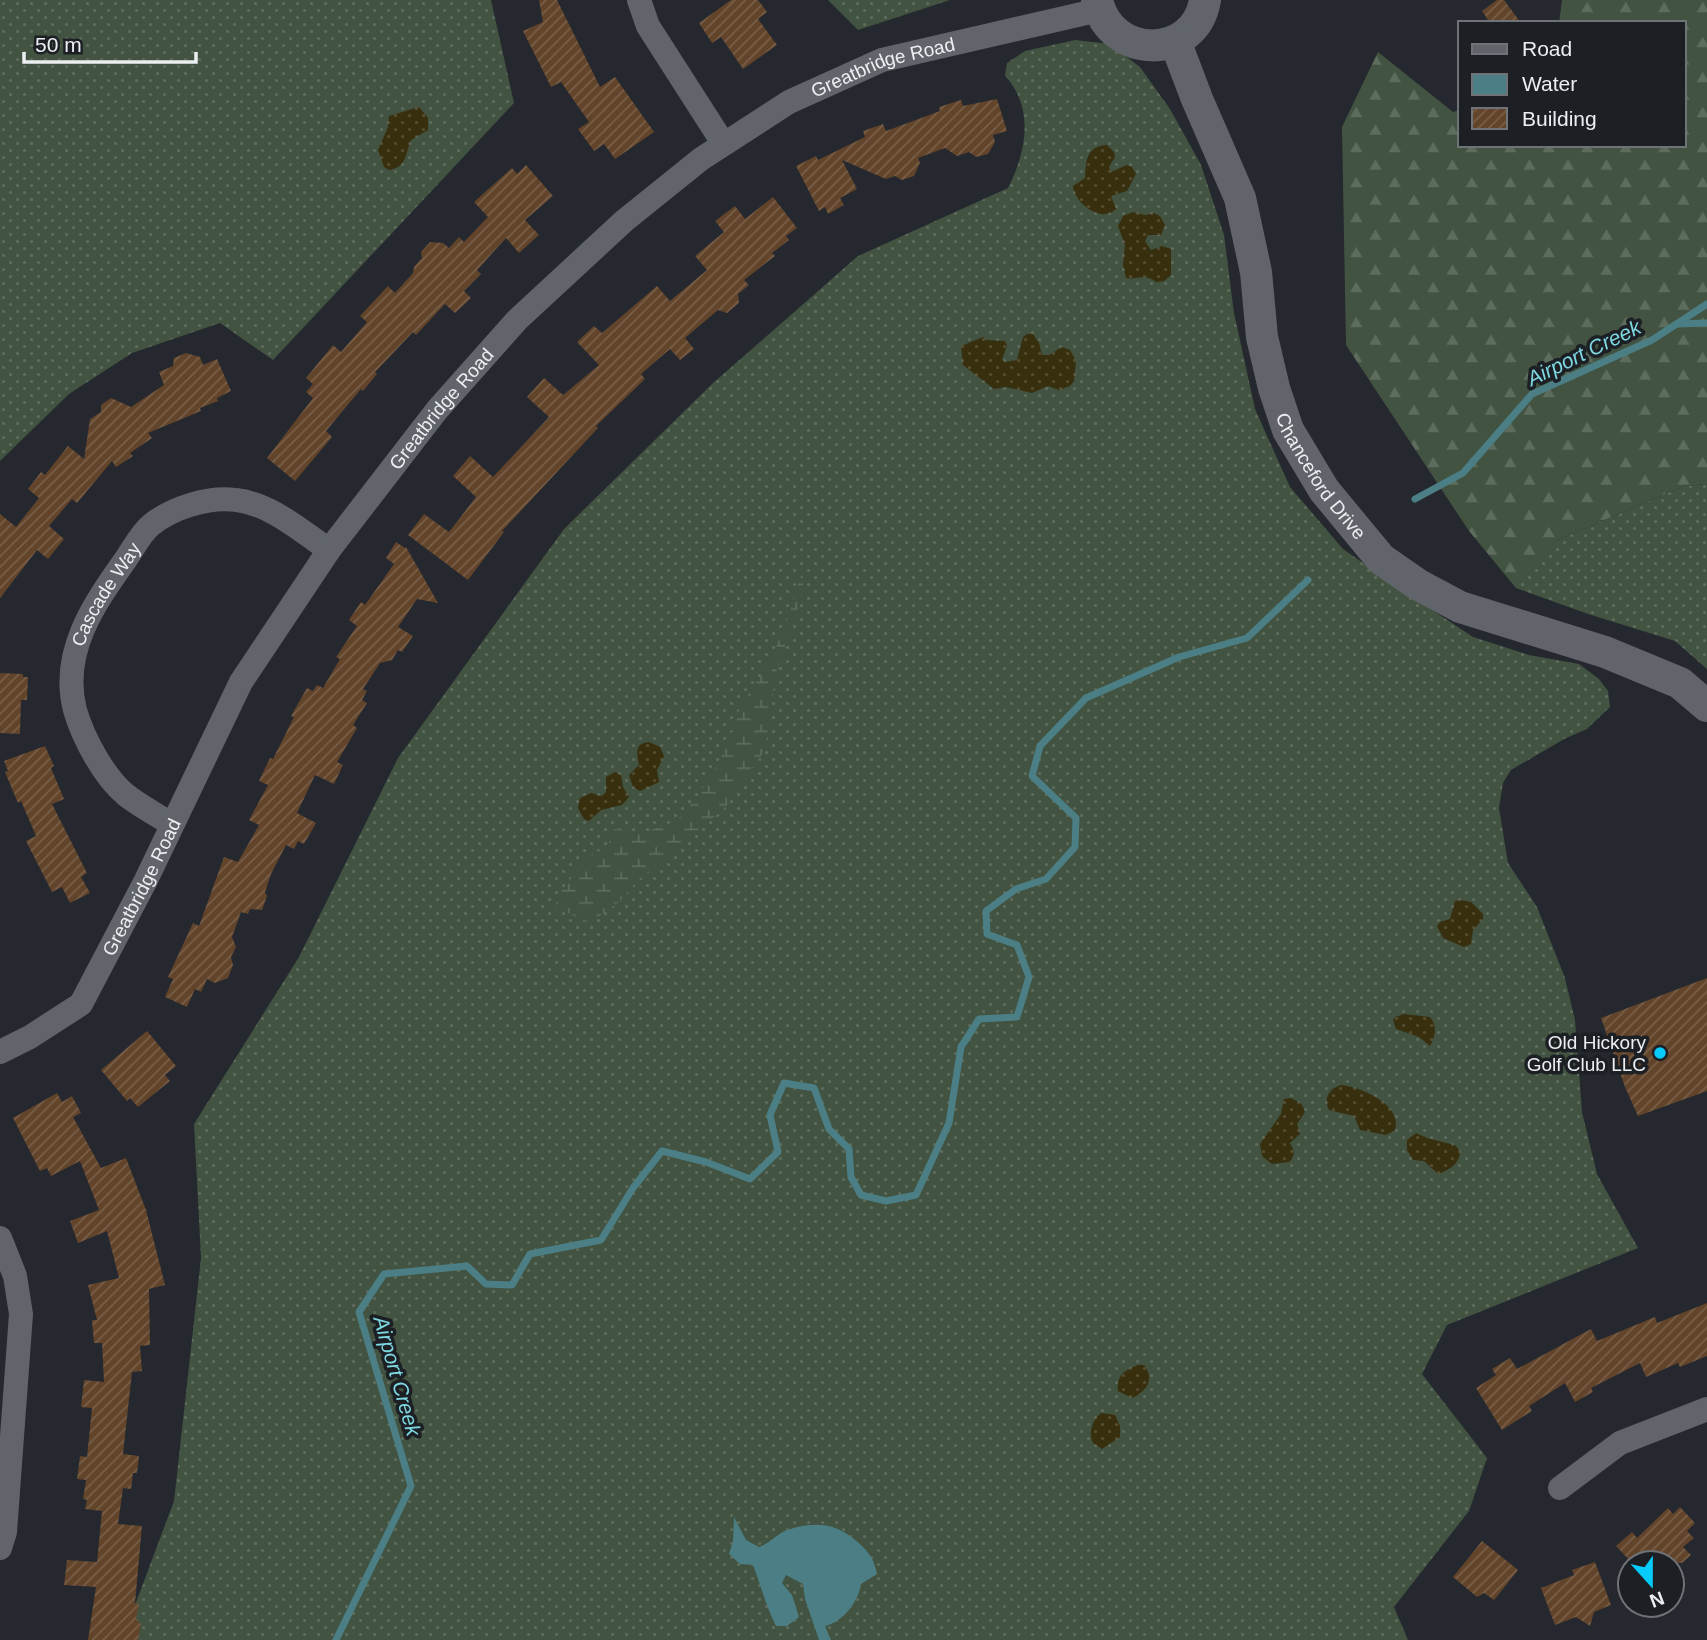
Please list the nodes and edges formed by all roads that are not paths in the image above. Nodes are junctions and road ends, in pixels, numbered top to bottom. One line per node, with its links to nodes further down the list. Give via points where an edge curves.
1 (639, 0): 5 (street, via 648,26)
2 (1205, 0): 4 (street, via 1200,17)
3 (1098, 5): 4 (street, Greatbridge Road, via 1109,27 1121,38 1155,46); 5 (street, Greatbridge Road, via 883,60 789,102)
4 (1175, 41): 7 (street, Chanceford Drive, via 1240,198 1274,388 1288,429 1324,490 1381,559 1417,584 1460,607 1605,652 1680,683)
5 (723, 143): 6 (street, Greatbridge Road, via 624,221 517,320 437,410)
6 (329, 550): 8 (street, Greatbridge Road, via 241,682); 8 (street, Cascade Way, via 272,511 237,500 196,503 150,526 83,624 72,679 74,707 83,733 125,795)
7 (1707, 706)
8 (171, 824): 9 (street, Greatbridge Road, via 81,1004)
9 (0, 1052)
10 (0, 1238): 13 (street, via 15,1276 21,1314)
11 (1707, 1409): 12 (street, via 1620,1443)
12 (1560, 1488)
13 (0, 1548)

